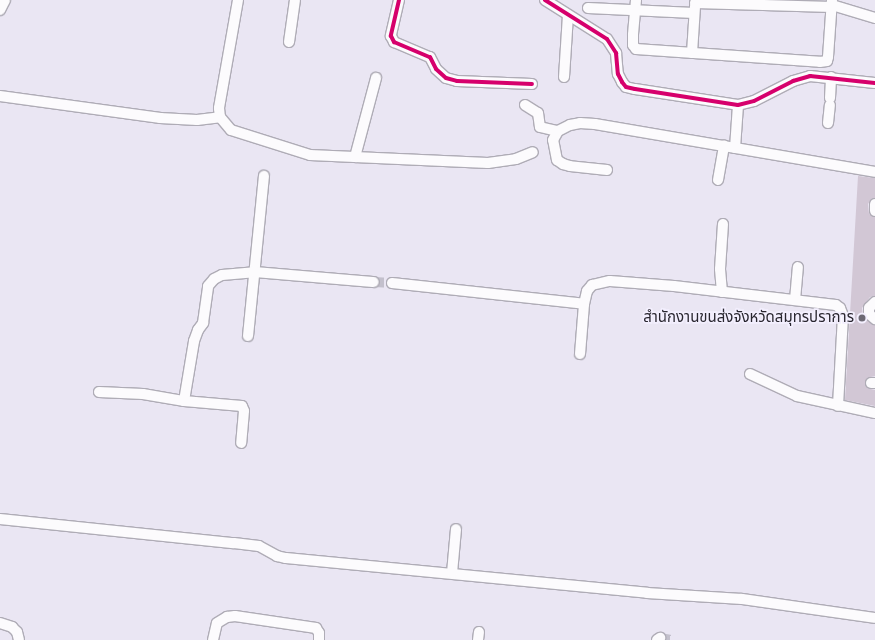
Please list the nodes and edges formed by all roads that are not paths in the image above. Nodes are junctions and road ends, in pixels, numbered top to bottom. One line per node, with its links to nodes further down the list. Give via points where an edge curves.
1 (5, 0): 10 (street)
2 (238, 0): 23 (street, via 222,88)
3 (295, 0): 13 (street)
4 (399, 0): 19 (street, via 391,36 394,42 430,57 436,69 446,78 458,81)
5 (545, 0): 11 (street)
6 (832, 4): 8 (street); 12 (street); 14 (street, via 826,61 792,61)
7 (636, 5): 8 (street); 9 (street); 14 (street, via 633,45 636,50)
8 (695, 5): 14 (street)
9 (588, 8)
10 (0, 10)
11 (568, 15): 15 (street); 22 (street, via 607,39 616,53 618,74 626,87)
12 (875, 18)
13 (289, 42)
14 (692, 53)
15 (564, 77)
16 (376, 78): 29 (street)
17 (831, 78): 18 (street); 22 (street, via 810,76 792,81 754,101); 24 (street)
18 (875, 83)
19 (532, 84)
20 (0, 96): 23 (street, via 160,118 197,120)
21 (525, 105): 25 (street, via 538,113 540,127)
22 (738, 105): 27 (street)
23 (220, 117): 29 (street, via 231,130 264,142 310,155)
24 (828, 123)
25 (558, 131): 26 (street, via 575,124 595,124); 30 (street, via 553,140 557,160 570,166)
26 (724, 146): 27 (street); 33 (street)
27 (735, 148): 31 (street)
28 (533, 152): 29 (street, via 516,159 488,163)
29 (354, 157)
30 (607, 170)
31 (875, 172)
32 (264, 176): 38 (street)
33 (718, 180)
34 (875, 204): 35 (street)
35 (875, 211)
36 (723, 224): 41 (street, via 720,269)
37 (798, 267): 42 (street)
38 (254, 272): 39 (street); 46 (street); 50 (street, via 214,278 208,286 203,323 194,341)
39 (374, 282)
40 (392, 283): 44 (street)
41 (722, 292): 42 (street); 44 (street, via 610,281 592,285 587,291)
42 (795, 300): 51 (street, via 836,305 840,308 843,316)
43 (875, 302): 45 (street, via 869,308 869,314)
44 (584, 304): 47 (street)
45 (875, 319)
46 (248, 336)
47 (580, 354)
48 (750, 374): 51 (street, via 797,396)
49 (99, 392): 50 (street, via 143,394)
50 (184, 401): 53 (street, via 242,406 244,411)
51 (838, 406): 52 (street)
52 (875, 413)
53 (241, 443)
54 (0, 519): 56 (street, via 259,546 276,556 286,558)
55 (456, 529): 56 (street)
56 (452, 574): 57 (street, via 647,593 742,599)
57 (875, 618)
58 (0, 623): 59 (street, via 12,627 17,632)
59 (19, 640)
60 (213, 640): 61 (street, via 217,624 227,617 235,616 316,628)
61 (319, 640)

